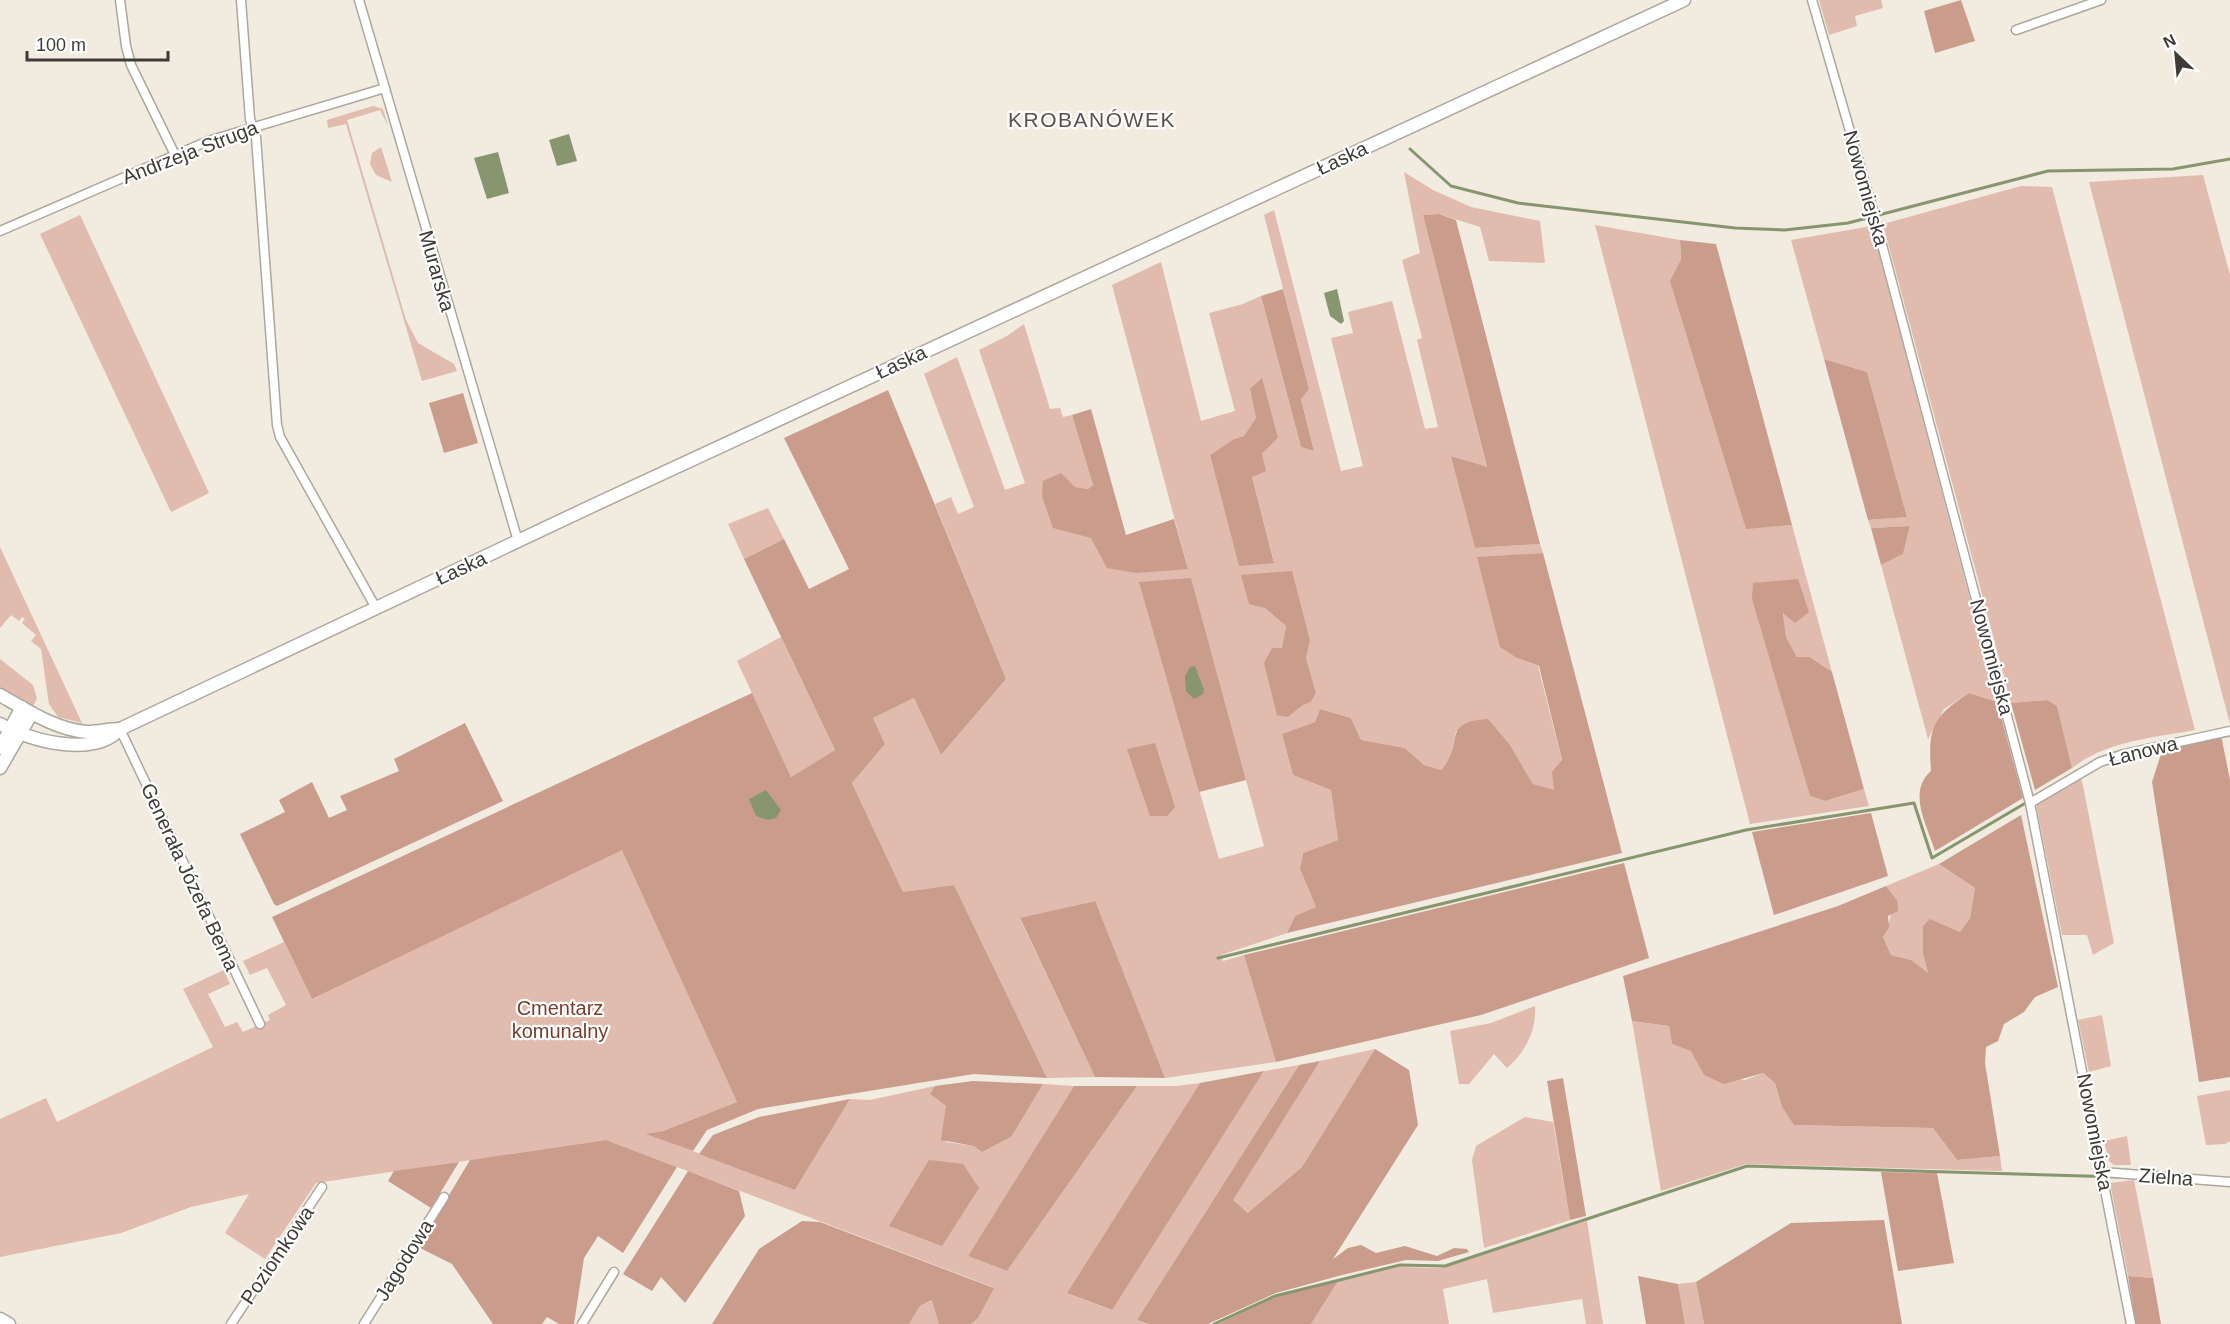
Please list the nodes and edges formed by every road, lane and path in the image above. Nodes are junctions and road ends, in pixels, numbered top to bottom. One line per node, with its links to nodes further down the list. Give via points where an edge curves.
1 (120, 0): 10 (street, via 131,65)
2 (241, 0): 9 (street)
3 (359, 0): 8 (street, Murarska)
4 (1684, 0): 12 (main road, Łaska)
5 (1812, 0): 21 (street, Nowomiejska, via 1876,221)
6 (2102, 0): 7 (street)
7 (2016, 30)
8 (385, 88): 9 (street, Andrzeja Struga); 12 (street, Murarska)
9 (253, 127): 10 (street, Andrzeja Struga); 13 (street, via 280,437)
10 (174, 155): 11 (street, Andrzeja Struga)
11 (0, 231)
12 (518, 541): 13 (main road, Łaska)
13 (376, 608): 17 (main road, Łaska)
14 (0, 695): 15 (main road, Łaska)
15 (27, 710): 16 (main road); 17 (main road, Łaska, via 78,730)
16 (10, 728): 17 (main road, Łaska, via 56,741 88,743 112,738); 19 (main road); 20 (main road)
17 (120, 729): 22 (street, Generała Józefa Bema)
18 (2230, 731): 21 (street, Łanowa, via 2100,762)
19 (0, 748)
20 (0, 768)
21 (2030, 800): 23 (street, Nowomiejska)
22 (260, 1024)
23 (2103, 1176): 24 (street, Zielna); 33 (street, Nowomiejska)
24 (2230, 1182)
25 (322, 1187): 30 (street, Poziomkowa)
26 (444, 1197): 31 (street, Jagodowa)
27 (614, 1272): 32 (street)
28 (0, 1319): 29 (main road)
29 (9, 1324)
30 (231, 1324)
31 (364, 1324)
32 (582, 1324)
33 (2132, 1324)

